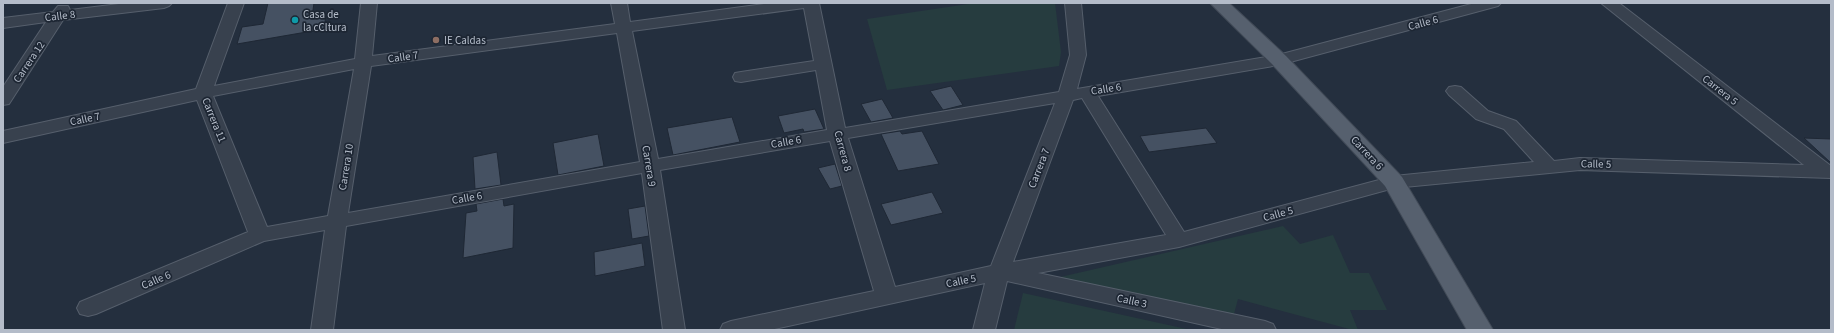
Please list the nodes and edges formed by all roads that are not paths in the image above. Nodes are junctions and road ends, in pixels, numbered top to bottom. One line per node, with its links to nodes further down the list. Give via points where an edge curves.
1 (164, 3): 11 (street, Calle 8)
2 (236, 3): 20 (street, Carrera 11)
3 (369, 3): 15 (street, Carrera 10)
4 (619, 3): 13 (street, Carrera 9)
5 (808, 3): 13 (street, Calle 7)
6 (811, 3): 16 (street, Carrera 8)
7 (1073, 3): 21 (street, Carrera 7, via 1078,55)
8 (1219, 3): 14 (main road, Carrera 6)
9 (1493, 3): 14 (street, Calle 6)
10 (1609, 3): 27 (street, Carrera 5)
11 (63, 9): 12 (street, Calle 8); 22 (street, Carrera 12)
12 (3, 23)
13 (624, 27): 15 (street, Calle 7); 25 (street, Carrera 9)
14 (1279, 60): 19 (street, Calle 6); 28 (main road, Carrera 6)
15 (363, 62): 20 (street, Calle 7); 29 (street, Carrera 10)
16 (824, 64): 17 (street); 23 (street, Carrera 8)
17 (741, 77)
18 (1455, 91): 26 (street, via 1482,115 1510,125)
19 (1087, 92): 21 (street, Calle 6); 31 (street)
20 (203, 93): 24 (street, Calle 7); 30 (street, Carrera 11)
21 (1066, 96): 23 (street, Calle 6); 32 (street, Carrera 7)
22 (3, 100)
23 (837, 134): 25 (street, Calle 6); 33 (street, Carrera 8)
24 (3, 137)
25 (650, 166): 29 (street, Calle 6); 36 (street, Carrera 9)
26 (1548, 167): 27 (street, Calle 5, via 1580,164); 28 (street, Calle 5)
27 (1828, 173)
28 (1394, 182): 31 (street, Calle 5); 40 (main road, Carrera 6)
29 (337, 220): 30 (street, Calle 6); 35 (street, Carrera 10)
30 (260, 236): 34 (street, Calle 6)
31 (1179, 240): 32 (street, Calle 5)
32 (999, 272): 33 (street, Calle 5); 38 (street, Carrera 7); 39 (street, Calle 3)
33 (887, 296): 37 (street, Calle 5)
34 (88, 308)
35 (322, 330)
36 (674, 330)
37 (732, 330)
38 (984, 330)
39 (1263, 330)
40 (1480, 330)

